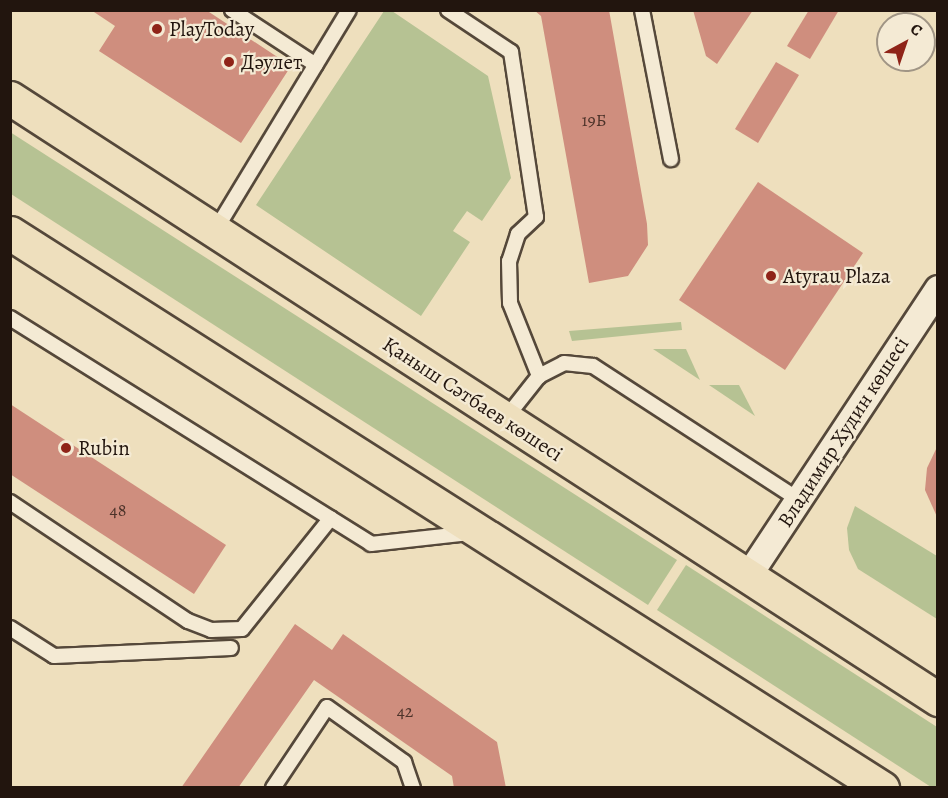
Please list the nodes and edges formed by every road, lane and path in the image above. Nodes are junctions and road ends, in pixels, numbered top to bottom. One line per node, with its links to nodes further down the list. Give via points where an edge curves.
1 (232, 10): 5 (lane)
2 (349, 10): 5 (lane)
3 (448, 10): 12 (lane, via 511,52 536,217 518,234 509,261 510,303)
4 (642, 10): 7 (lane)
5 (316, 65): 8 (lane)
6 (10, 98): 8 (main road, Қаныш Сәтбаев көшесі)
7 (671, 159)
8 (215, 231): 13 (main road, Қаныш Сәтбаев көшесі)
9 (10, 233): 17 (main road)
10 (938, 289): 14 (street, Владимир Худин көшесі)
11 (10, 318): 16 (lane)
12 (539, 376): 13 (lane); 14 (lane, via 564,363 593,366)
13 (504, 420): 18 (main road, Қаныш Сәтбаев көшесі)
14 (799, 500): 18 (street, Владимир Худин көшесі)
15 (10, 502): 16 (lane, via 188,621 211,630 242,629)
16 (331, 518): 17 (lane, via 371,544)
17 (477, 532): 24 (main road)
18 (749, 575): 21 (main road, Қаныш Сәтбаев көшесі)
19 (10, 628): 20 (lane, via 54,656)
20 (231, 648)
21 (938, 699)
22 (273, 788): 23 (lane, via 327,707 405,762)
23 (413, 788)
24 (882, 788)

